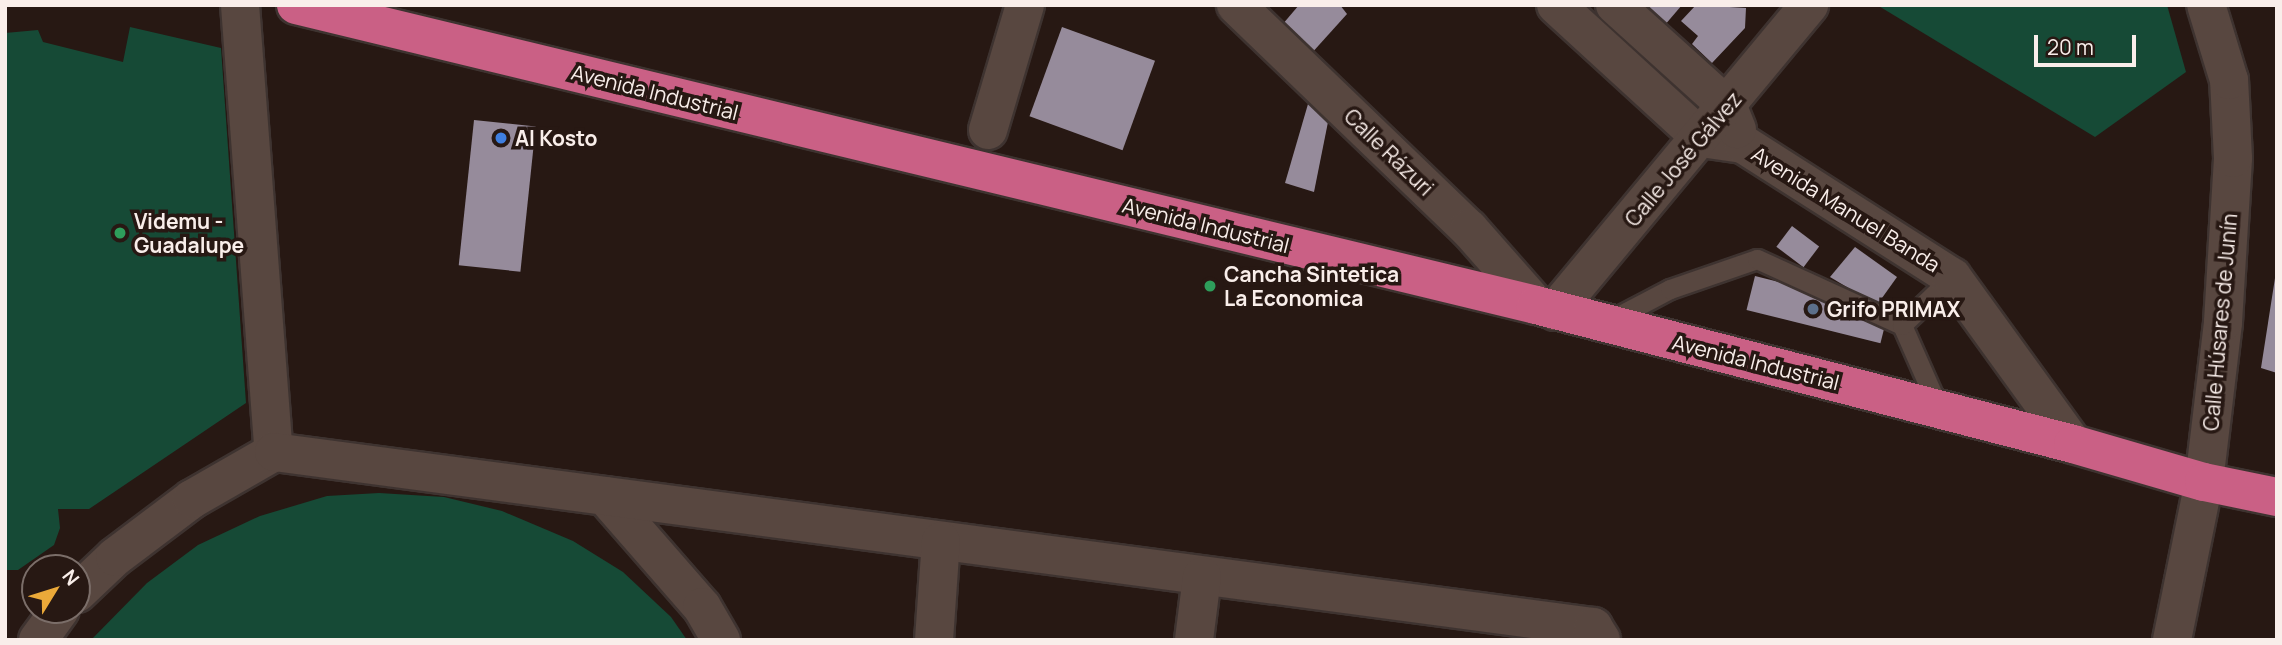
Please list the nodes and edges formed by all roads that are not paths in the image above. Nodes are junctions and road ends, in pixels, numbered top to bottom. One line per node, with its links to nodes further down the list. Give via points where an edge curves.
1 (240, 5): 19 (street)
2 (296, 5): 14 (highway, Avenida Industrial)
3 (1025, 5): 10 (street)
4 (1236, 5): 14 (street, Calle Rázuri)
5 (1556, 5): 11 (street)
6 (1615, 5): 9 (street, Avenida Manuel Banda)
7 (1809, 5): 9 (street, Calle José Gálvez)
8 (2206, 5): 20 (street, Calle Húsares de Junín, via 2229,80 2234,118 2224,322)
9 (1728, 107): 11 (street, Calle José Gálvez); 12 (street, Avenida Manuel Banda)
10 (988, 130)
11 (1702, 138): 12 (street, Avenida Manuel Banda); 14 (street, Calle José Gálvez)
12 (1743, 144): 13 (street, Avenida Manuel Banda)
13 (1952, 276): 16 (lane); 18 (street, Avenida Manuel Banda)
14 (1545, 308): 15 (highway, Avenida Industrial)
15 (1605, 324): 16 (lane, via 1670,289 1757,259); 17 (highway, Avenida Industrial)
16 (1902, 325): 17 (lane)
17 (1939, 409): 18 (highway, Avenida Industrial)
18 (2073, 444): 20 (highway, Avenida Industrial)
19 (274, 452): 21 (street); 25 (street, via 192,499)
20 (2204, 482): 22 (highway, Avenida Industrial); 32 (street, Calle Húsares de Junín)
21 (605, 496): 23 (street); 29 (street, via 702,607)
22 (2277, 497)
23 (941, 541): 24 (street); 30 (street)
24 (1202, 577): 27 (street); 31 (street)
25 (91, 580)
26 (50, 624): 28 (street)
27 (1597, 633)
28 (38, 640)
29 (721, 640)
30 (934, 640)
31 (1194, 640)
32 (2172, 640)

